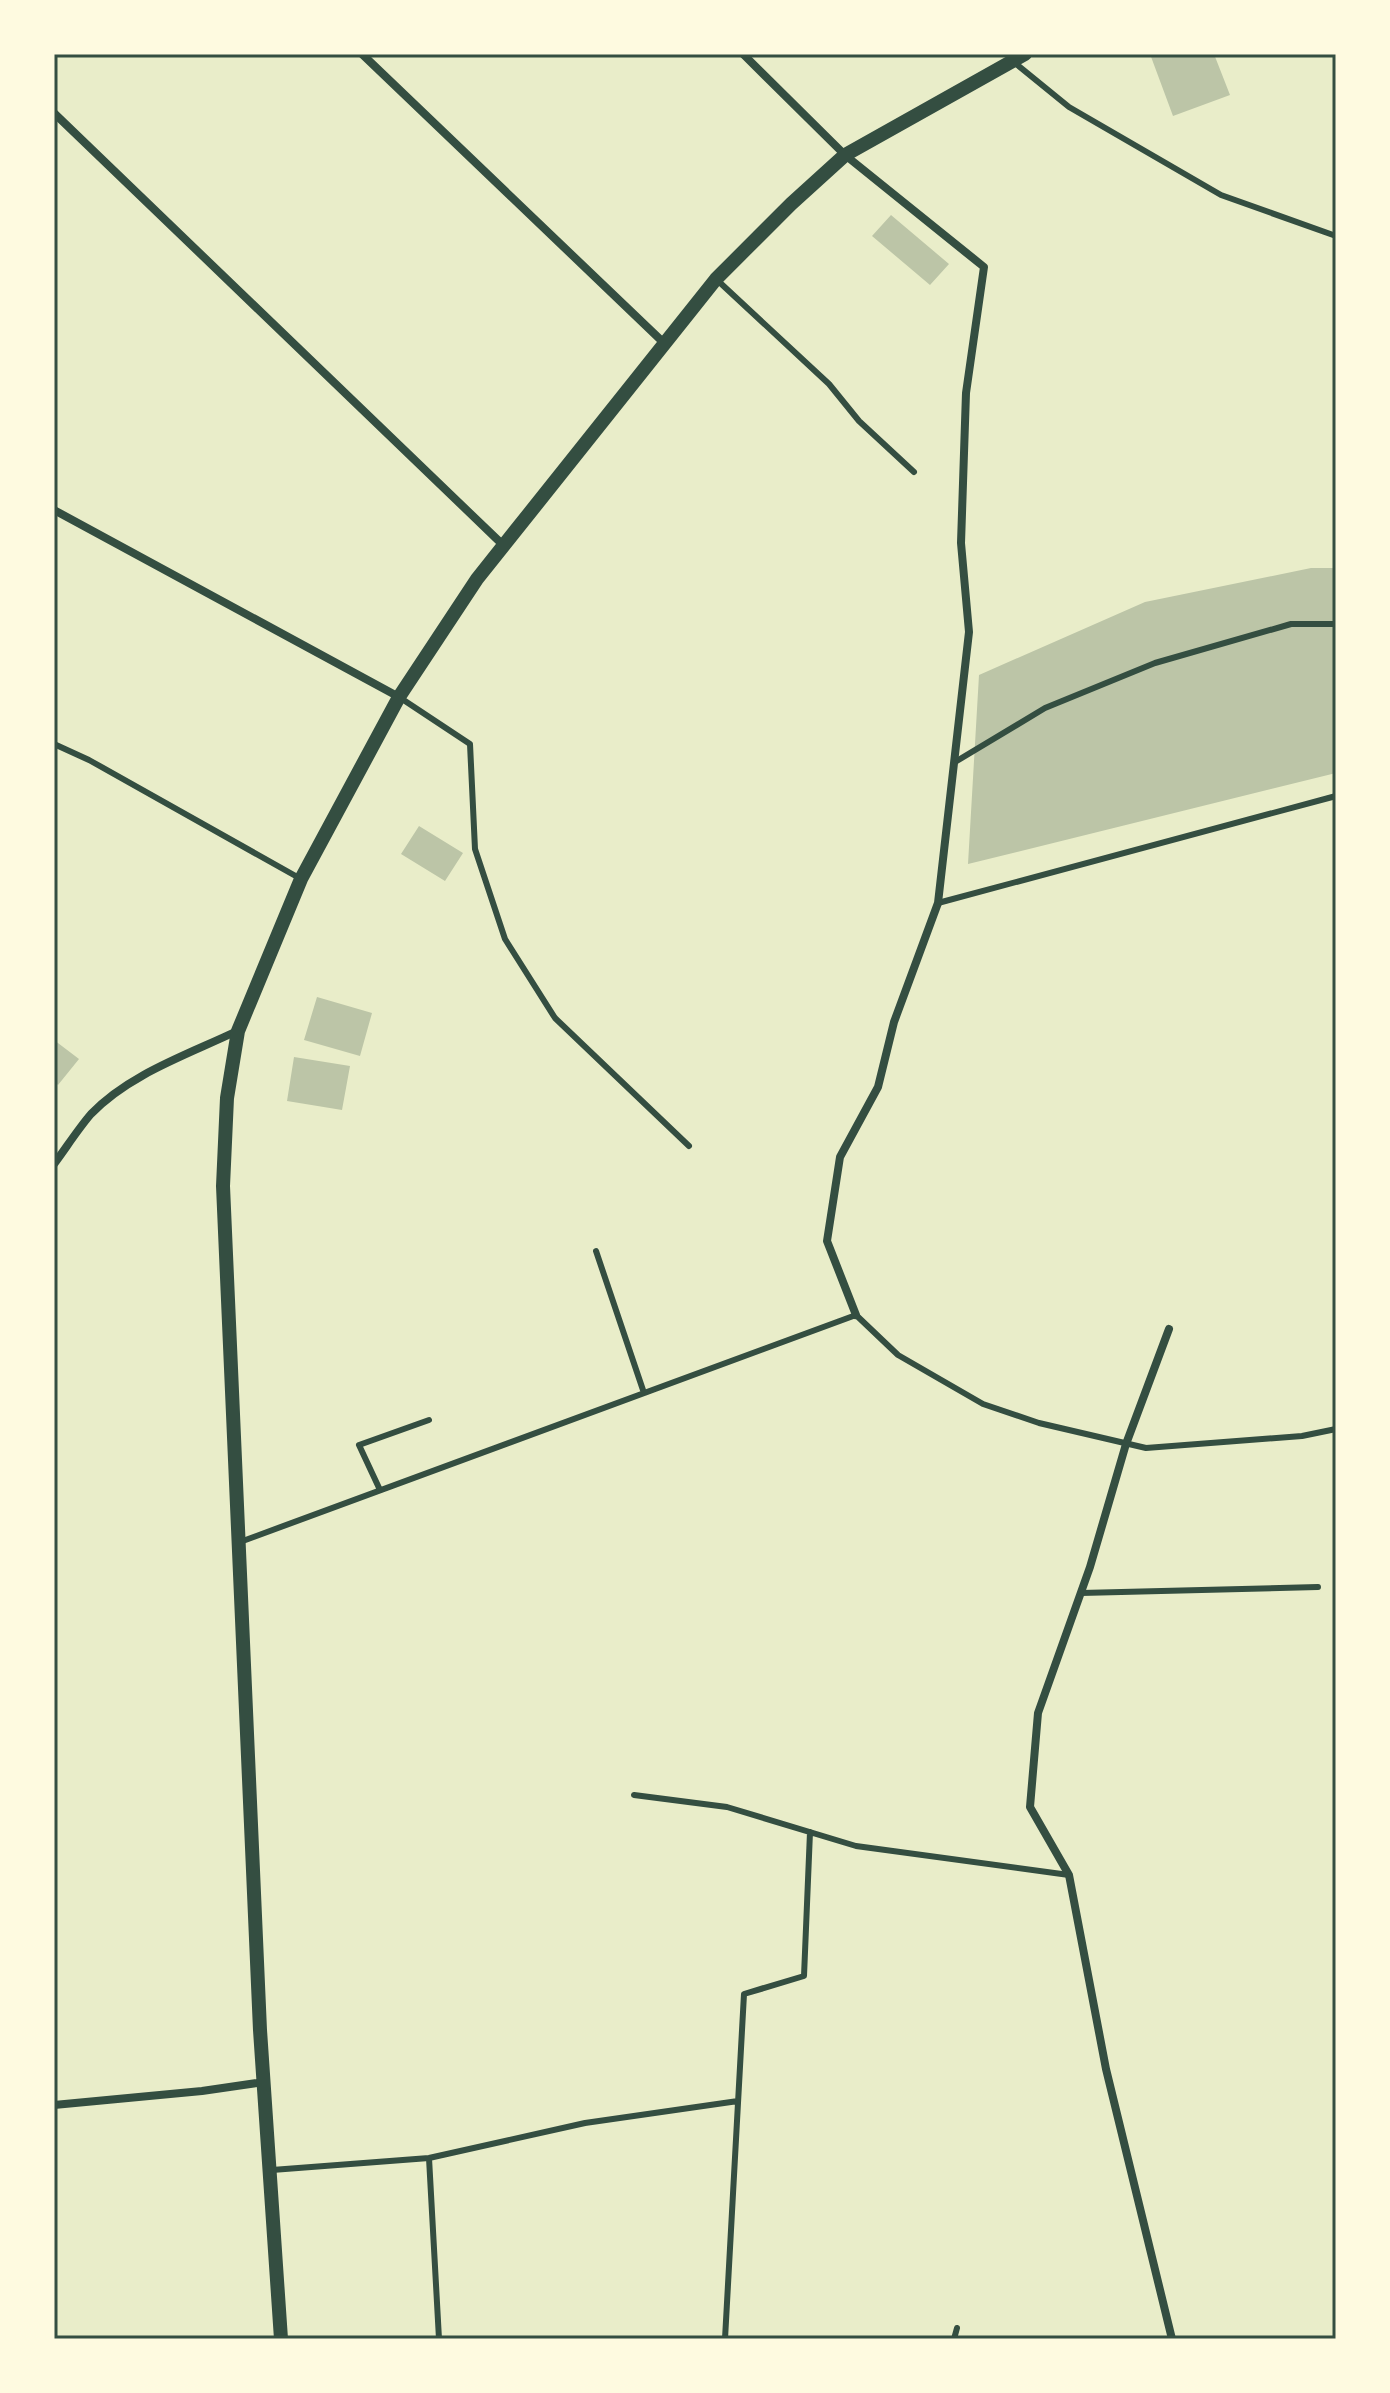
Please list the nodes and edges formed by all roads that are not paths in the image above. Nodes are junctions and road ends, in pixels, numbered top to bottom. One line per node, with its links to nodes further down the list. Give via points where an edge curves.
1 (362, 54): 8 (street)
2 (743, 54): 5 (street)
3 (1014, 56): 5 (street); 6 (lane, via 1069,107 1221,195)
4 (54, 113): 11 (street)
5 (845, 155): 7 (street); 15 (street, via 984,267 966,393 961,543 969,632)
6 (1336, 236)
7 (716, 279): 8 (street); 9 (lane)
8 (666, 345): 11 (street)
9 (914, 472)
10 (54, 510): 13 (street)
11 (502, 544): 13 (street)
12 (1336, 624): 15 (lane, via 1291,624 1155,663 1045,708)
13 (399, 697): 17 (street); 20 (lane, via 470,744 475,849 505,939 555,1018)
14 (54, 744): 17 (lane)
15 (955, 762): 18 (street)
16 (1336, 796): 18 (lane)
17 (301, 879): 19 (street)
18 (938, 903): 23 (street, via 894,1022 878,1087 840,1157 827,1241)
19 (238, 1031): 21 (street, via 123,1088 92,1114); 30 (street, via 227,1098 223,1186)
20 (689, 1146)
21 (54, 1164)
22 (596, 1251): 25 (lane)
23 (856, 1315): 25 (lane); 28 (lane, via 898,1355 983,1404)
24 (1169, 1329): 28 (street)
25 (644, 1393): 29 (lane)
26 (429, 1420): 29 (lane, via 359,1445)
27 (1336, 1429): 28 (lane, via 1146,1448)
28 (1126, 1444): 32 (street)
29 (380, 1490): 30 (lane)
30 (240, 1542): 36 (street)
31 (1318, 1587): 32 (lane)
32 (1081, 1593): 35 (street, via 1038,1713 1030,1807)
33 (634, 1795): 34 (lane, via 727,1807)
34 (810, 1832): 35 (lane, via 856,1846); 37 (lane, via 804,1976 744,1994)
35 (1069, 1875): 46 (street, via 1106,2069)
36 (265, 2082): 38 (street); 40 (street)
37 (738, 2101): 39 (lane, via 585,2123); 44 (lane)
38 (54, 2105)
39 (429, 2158): 40 (lane); 43 (lane)
40 (272, 2170): 42 (street)
41 (957, 2328): 45 (lane)
42 (281, 2339)
43 (439, 2339)
44 (725, 2339)
45 (954, 2339)
46 (1172, 2339)

